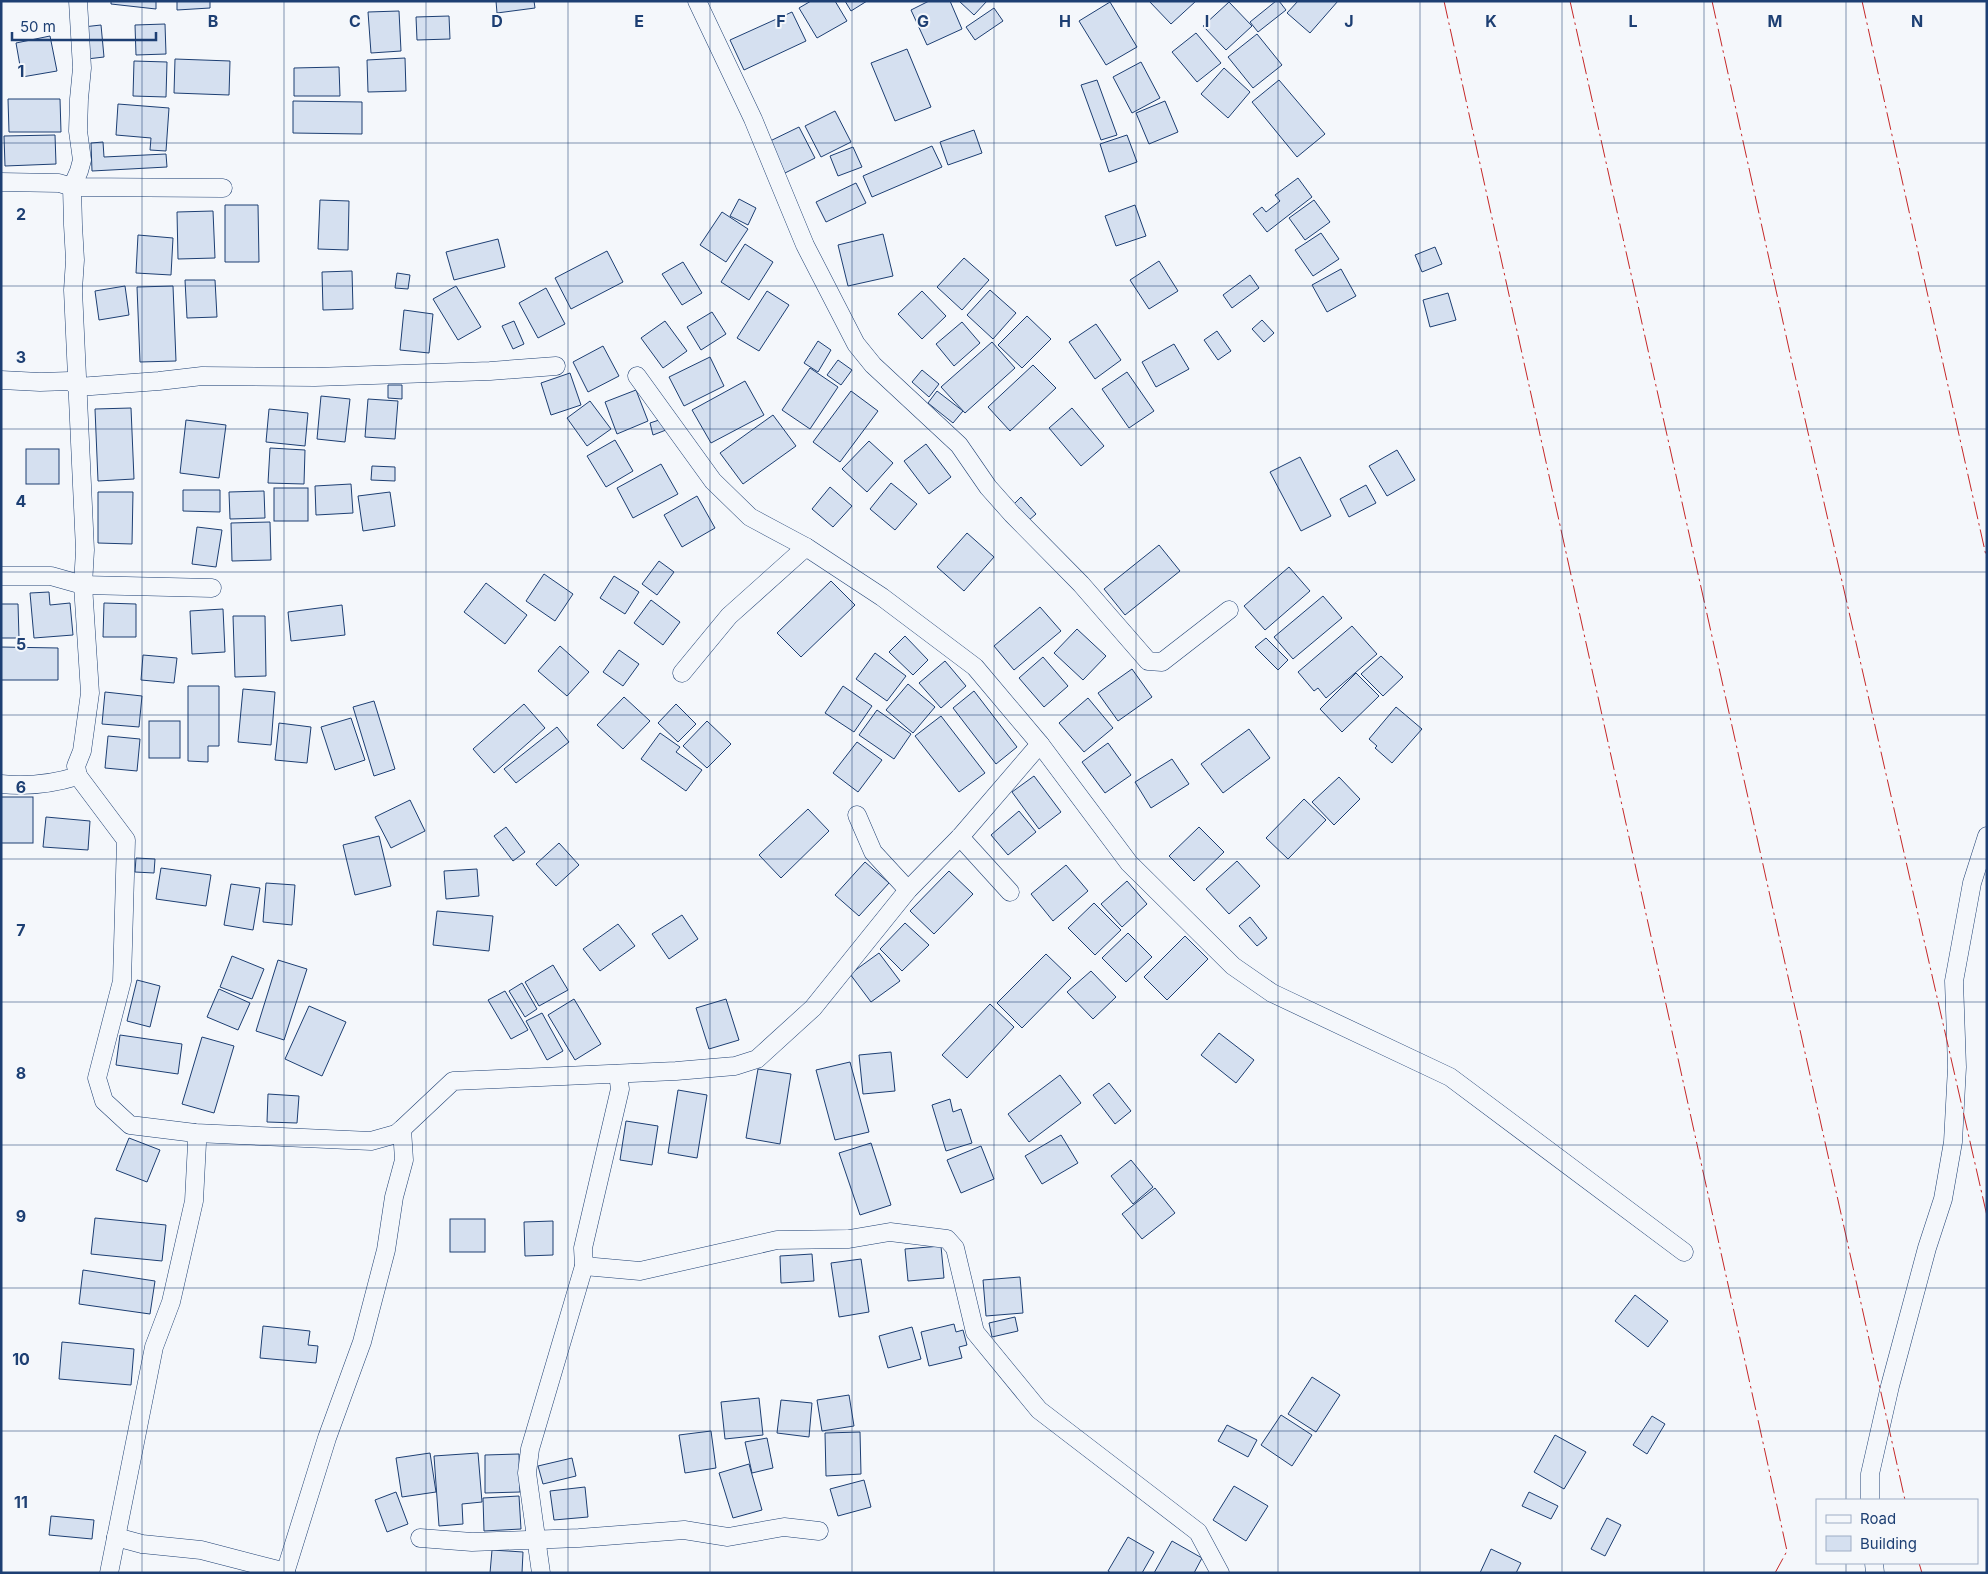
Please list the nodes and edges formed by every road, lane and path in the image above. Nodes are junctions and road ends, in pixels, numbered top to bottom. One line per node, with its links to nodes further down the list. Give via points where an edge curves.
1 (78, 1): 4 (street, via 82,68 78,131 82,160)
2 (697, 1): 14 (street, via 753,119 805,245 856,344 873,366 959,445 988,487 1081,584 1148,661 1162,662)
3 (1, 182): 4 (street, via 59,183)
4 (72, 187): 5 (street); 9 (street)
5 (223, 188)
6 (556, 366): 9 (street, via 315,377 202,376)
7 (637, 376): 10 (street, via 713,481 750,516)
8 (1, 380): 9 (street, via 70,381)
9 (78, 387): 12 (street, via 85,550)
10 (806, 547): 15 (street, via 729,616); 16 (street, via 975,666)
11 (1, 576): 12 (street, via 51,576)
12 (83, 585): 13 (street); 17 (street, via 90,693 82,751 76,766)
13 (212, 588)
14 (1229, 610)
15 (682, 673)
16 (1040, 744): 21 (street); 27 (street, via 1129,862 1233,966 1272,993 1450,1077)
17 (78, 776): 18 (street, via 21,786); 26 (street, via 126,840 122,981 96,1078 104,1101 130,1125)
18 (1, 784)
19 (857, 815): 22 (street, via 873,852)
20 (1987, 836): 29 (street, via 1972,883 1954,981 1957,1067 1952,1152 1943,1199 1890,1386 1870,1474)
21 (960, 837): 22 (street); 23 (street)
22 (908, 890): 24 (street, via 813,1008 757,1059 736,1066)
23 (1010, 892)
24 (618, 1074): 25 (street, via 453,1081); 28 (street, via 620,1089 583,1248)
25 (402, 1129): 26 (street, via 372,1141); 34 (street, via 404,1160 394,1197 386,1250 362,1342 327,1438)
26 (194, 1132): 31 (street, via 197,1143 194,1201 171,1302 154,1347)
27 (1684, 1252)
28 (584, 1266): 33 (street, via 530,1450 527,1474); 37 (street, via 640,1270 777,1240 849,1238 890,1232 947,1239 955,1248 975,1332 1024,1393 1039,1410 1198,1532)
29 (1870, 1499)
30 (819, 1531): 33 (street, via 784,1527 728,1537 684,1530)
31 (116, 1537): 34 (street, via 142,1544 201,1550); 35 (street)
32 (420, 1538): 33 (street, via 472,1542)
33 (537, 1539): 36 (street)
34 (286, 1572)
35 (109, 1573)
36 (541, 1573)
37 (1220, 1573)

